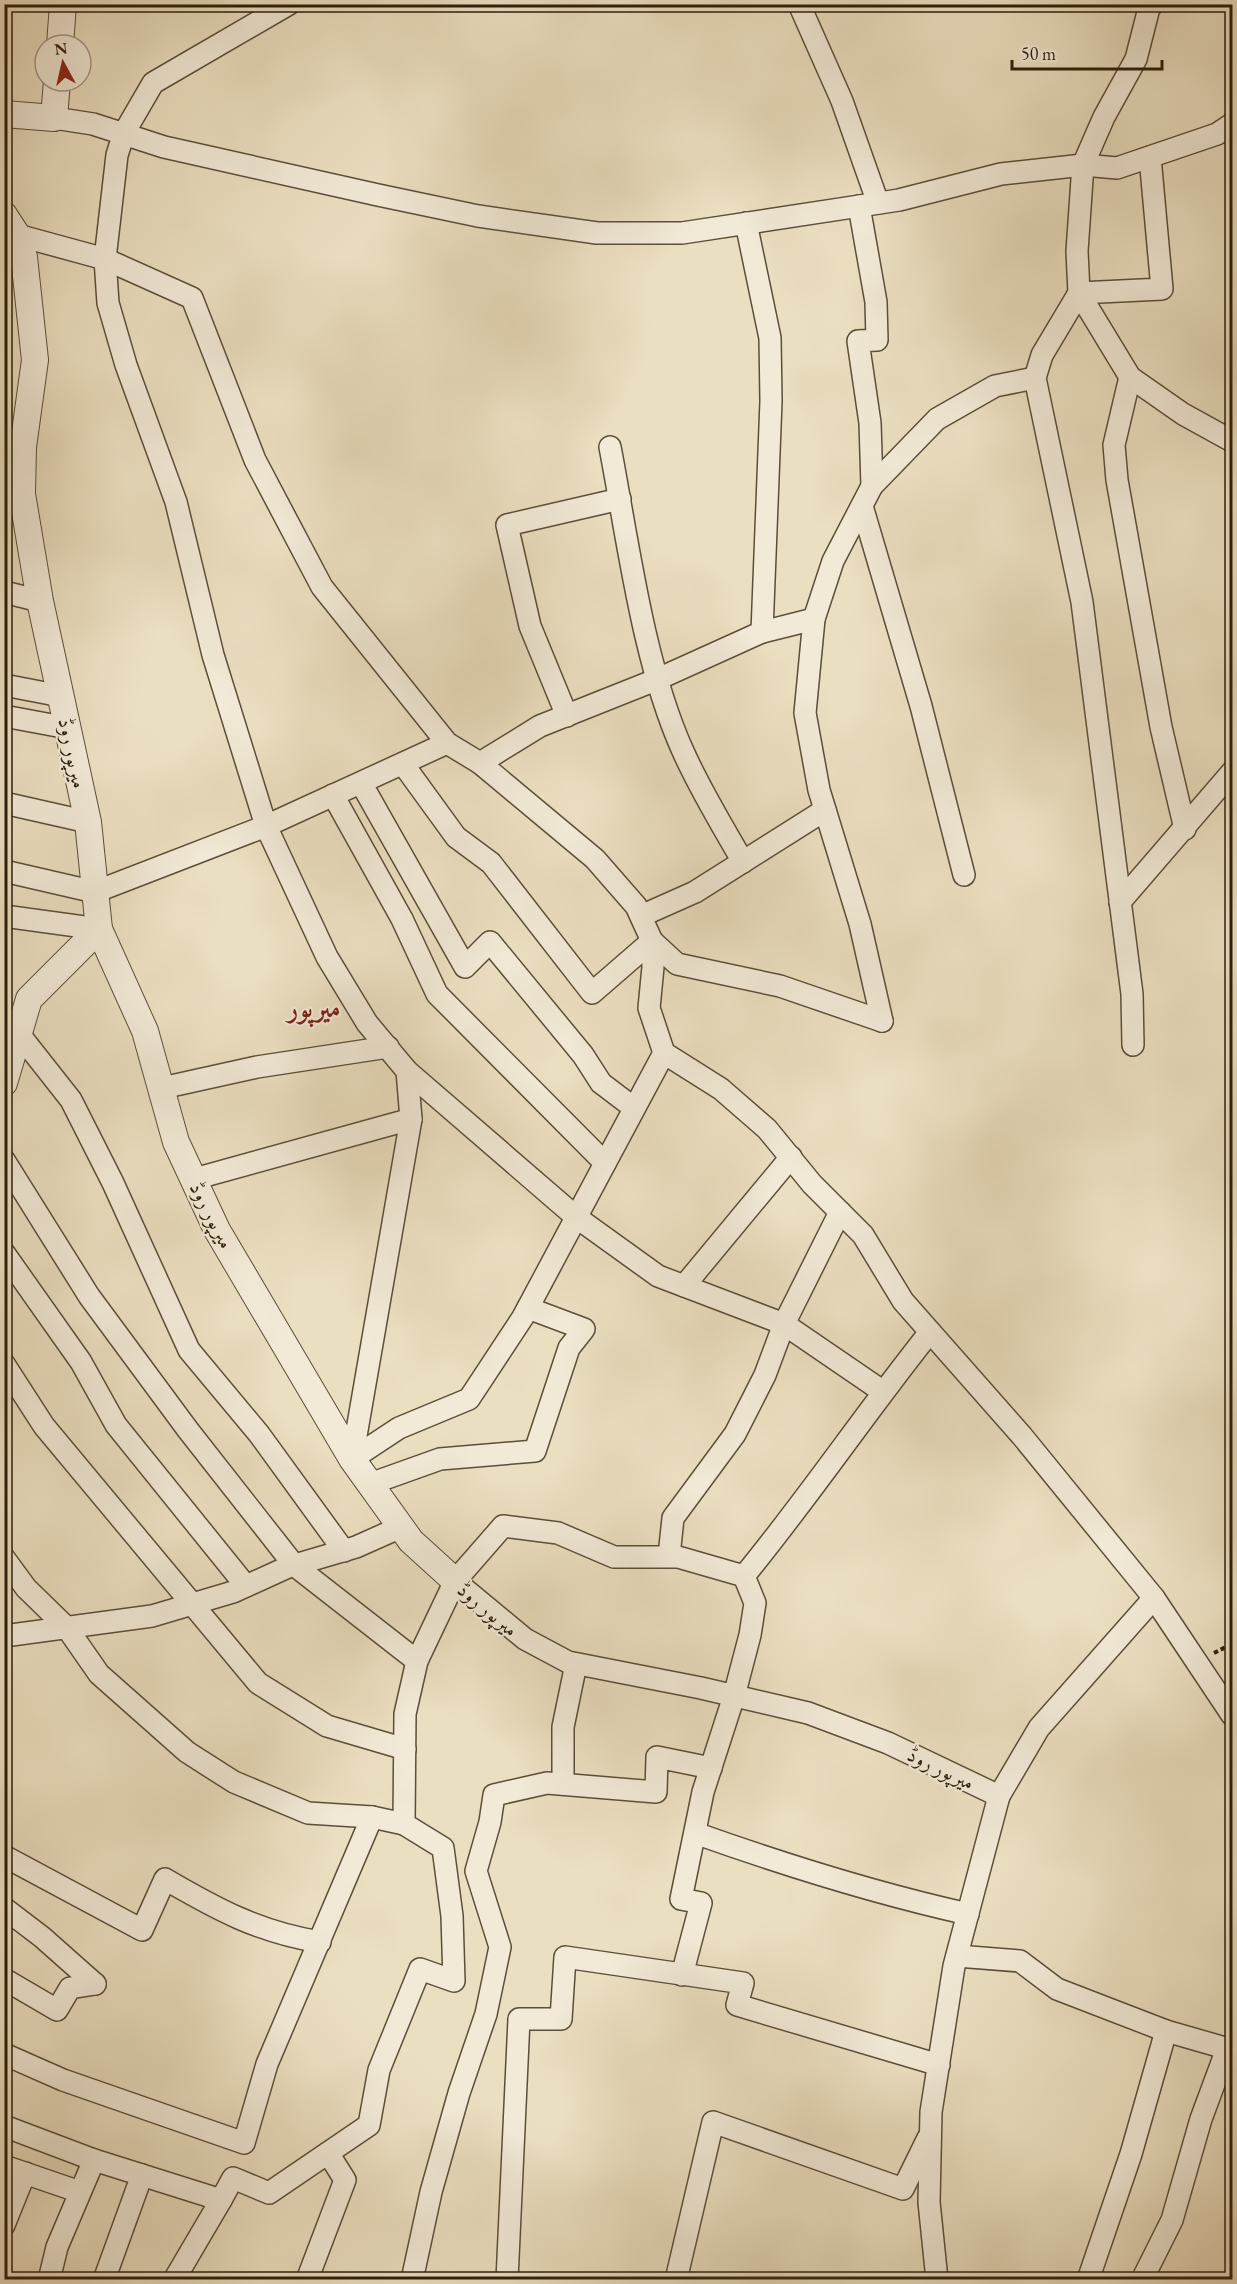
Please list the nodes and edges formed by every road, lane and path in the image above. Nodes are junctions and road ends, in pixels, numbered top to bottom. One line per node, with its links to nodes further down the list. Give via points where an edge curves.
1 (63, 4): 5 (street)
2 (289, 4): 10 (street, via 153,83)
3 (799, 4): 13 (street, via 842,101)
4 (1153, 4): 12 (street, via 1136,59)
5 (61, 33)
6 (56, 93): 8 (street)
7 (4, 114): 8 (street)
8 (54, 118): 10 (street)
9 (1233, 124): 11 (street, via 1217,134)
10 (124, 133): 14 (street, via 164,147 500,219 597,233 682,233); 16 (street, via 117,155)
11 (1150, 157): 12 (street, via 1116,168); 17 (street, via 1162,289)
12 (1083, 165): 13 (street, via 1001,174); 17 (street, via 1077,251)
13 (869, 205): 14 (street); 22 (street, via 876,340 858,341 870,423)
14 (746, 223): 28 (street, via 770,338)
15 (11, 225): 16 (street); 26 (street, میرپور روڈ, via 24,256 35,360 23,447 22,494)
16 (105, 259): 35 (street, via 192,298 255,460 321,587); 44 (street, via 108,303 126,365 176,502 213,655)
17 (1079, 293): 18 (street); 19 (street, via 1042,355)
18 (1130, 377): 20 (street, via 1183,414); 45 (street, via 1114,445 1117,480 1161,727)
19 (1035, 378): 22 (street, via 995,386 937,419); 50 (street, via 1082,602)
20 (1233, 441)
21 (610, 447): 23 (street)
22 (872, 486): 24 (street)
23 (620, 499): 29 (street); 33 (street, via 507,525 530,626)
24 (862, 506): 27 (street, via 833,561); 48 (street, via 921,706)
25 (4, 592): 26 (street)
26 (40, 601): 31 (street, میرپور روڈ)
27 (814, 619): 28 (street); 42 (street, via 805,713)
28 (762, 632): 29 (street)
29 (658, 680): 33 (street); 46 (street, via 682,748)
30 (4, 685): 31 (street)
31 (61, 696): 34 (street, میرپور روڈ)
32 (4, 716): 34 (street)
33 (567, 716): 37 (street, via 540,726)
34 (68, 728): 43 (street, میرپور روڈ)
35 (447, 743): 36 (street); 37 (street)
36 (403, 764): 39 (street); 54 (street, via 456,837 491,863 592,993)
37 (480, 764): 52 (street, via 595,859)
38 (1233, 772): 45 (street)
39 (361, 783): 40 (street); 62 (street, via 465,967 490,942 583,1055 601,1083)
40 (333, 795): 44 (street); 66 (street, via 402,919 437,994)
41 (4, 802): 43 (street)
42 (825, 810): 46 (street); 54 (street, via 860,924 882,1021 780,986 677,964)
43 (88, 822): 49 (street, میرپور روڈ)
44 (266, 826): 49 (street); 57 (street, via 327,957 367,1023)
45 (1185, 829): 50 (street)
46 (743, 862): 52 (street, via 695,892)
47 (4, 871): 49 (street)
48 (964, 875)
49 (95, 892): 53 (street, میرپور روڈ)
50 (1120, 902): 56 (street, via 1132,994)
51 (4, 916): 53 (street)
52 (641, 916): 54 (street)
53 (99, 928): 55 (street, via 29,999); 61 (street, میرپور روڈ, via 145,1031)
54 (652, 941): 58 (street, via 649,1008)
55 (19, 1034): 59 (street); 80 (street, via 71,1100 189,1350 259,1434)
56 (1133, 1045)
57 (388, 1047): 60 (street); 61 (street, via 257,1067)
58 (664, 1053): 62 (street); 64 (street, via 721,1089 768,1129)
59 (6, 1070)
60 (407, 1071): 63 (street); 69 (street)
61 (162, 1088): 67 (street, میرپور روڈ, via 176,1142)
62 (634, 1108): 66 (street)
63 (411, 1119): 67 (street); 77 (street)
64 (791, 1157): 68 (street); 71 (street)
65 (4, 1160): 83 (street, via 89,1296)
66 (605, 1163): 69 (street)
67 (194, 1179): 77 (street, میرپور روڈ, via 217,1230)
68 (840, 1212): 73 (street); 74 (street, via 863,1235 903,1301)
69 (576, 1217): 71 (street, via 658,1276); 72 (street)
70 (4, 1253): 86 (street, via 81,1362 116,1425)
71 (684, 1286): 73 (street)
72 (528, 1308): 77 (street, via 470,1399 399,1428); 78 (street, via 584,1329 569,1348 535,1451 440,1459)
73 (784, 1324): 76 (street); 81 (street, via 765,1375 735,1434 673,1518)
74 (930, 1332): 76 (street); 87 (street, via 1022,1436)
75 (4, 1364): 88 (street, via 44,1426)
76 (882, 1391): 84 (street)
77 (352, 1459): 78 (street, میرپور روڈ)
78 (370, 1484): 79 (street, میرپور روڈ)
79 (401, 1527): 80 (street); 85 (street, میرپور روڈ)
80 (344, 1551): 83 (street)
81 (669, 1556): 84 (street); 85 (street, via 614,1557 558,1533 503,1526)
82 (4, 1558): 89 (street, via 26,1588)
83 (294, 1565): 86 (street); 91 (street)
84 (744, 1576): 93 (street, via 755,1603)
85 (455, 1581): 91 (street); 92 (street, میرپور روڈ, via 525,1639)
86 (246, 1586): 88 (street)
87 (1154, 1598): 94 (street); 98 (street, via 1039,1728)
88 (191, 1605): 89 (street, via 152,1616); 95 (street, via 258,1683 327,1726)
89 (67, 1628): 90 (street); 99 (street, via 99,1674 187,1752 234,1782 308,1813)
90 (4, 1636)
91 (417, 1661): 95 (street, via 405,1714)
92 (576, 1664): 93 (street, میرپور روڈ); 97 (street, via 563,1727)
93 (734, 1696): 96 (street); 98 (street, میرپور روڈ, via 808,1713 888,1743)
94 (1233, 1714)
95 (405, 1749): 100 (street)
96 (711, 1768): 97 (street, via 657,1757 656,1792); 101 (street)
97 (563, 1784): 127 (street, via 547,1783 494,1794 476,1871 500,1947 486,2014 431,2192)
98 (999, 1796): 104 (street)
99 (372, 1817): 100 (street); 105 (street)
100 (404, 1824): 115 (street, via 443,1848 452,1916 454,1981 420,1969 379,2070 369,2125)
101 (695, 1833): 104 (street, via 884,1895); 107 (street, via 681,1899 701,1903)
102 (4, 1856): 105 (street, via 142,1930 165,1879 217,1910 280,1935)
103 (4, 1908): 108 (street, via 95,1984 70,1988 57,2010)
104 (968, 1914): 106 (street)
105 (320, 1942): 111 (street, via 267,2064 244,2143 63,2080)
106 (957, 1956): 109 (street, via 1020,1961 1057,1989); 112 (street)
107 (682, 1975): 112 (street, via 743,1983 737,2005); 128 (street, via 565,1957 561,2019 519,2019)
108 (4, 1979)
109 (1166, 2031): 110 (street); 131 (street, via 1131,2154)
110 (1230, 2050): 132 (street, via 1201,2119 1172,2220)
111 (4, 2054)
112 (939, 2065): 114 (street)
113 (4, 2126): 116 (street)
114 (931, 2133): 129 (street, via 903,2189 713,2122); 130 (street, via 929,2202)
115 (328, 2153): 121 (street, via 269,2193 233,2178); 126 (street, via 345,2180)
116 (94, 2160): 119 (street); 120 (street)
117 (4, 2166): 118 (street)
118 (25, 2173): 120 (street); 122 (street)
119 (142, 2175): 121 (street); 124 (street)
120 (80, 2192): 123 (street, via 57,2247)
121 (221, 2200): 125 (street)
122 (4, 2225)
123 (49, 2280)
124 (104, 2280)
125 (174, 2280)
126 (307, 2280)
127 (412, 2280)
128 (507, 2280)
129 (676, 2280)
130 (937, 2280)
131 (1088, 2280)
132 (1142, 2280)

